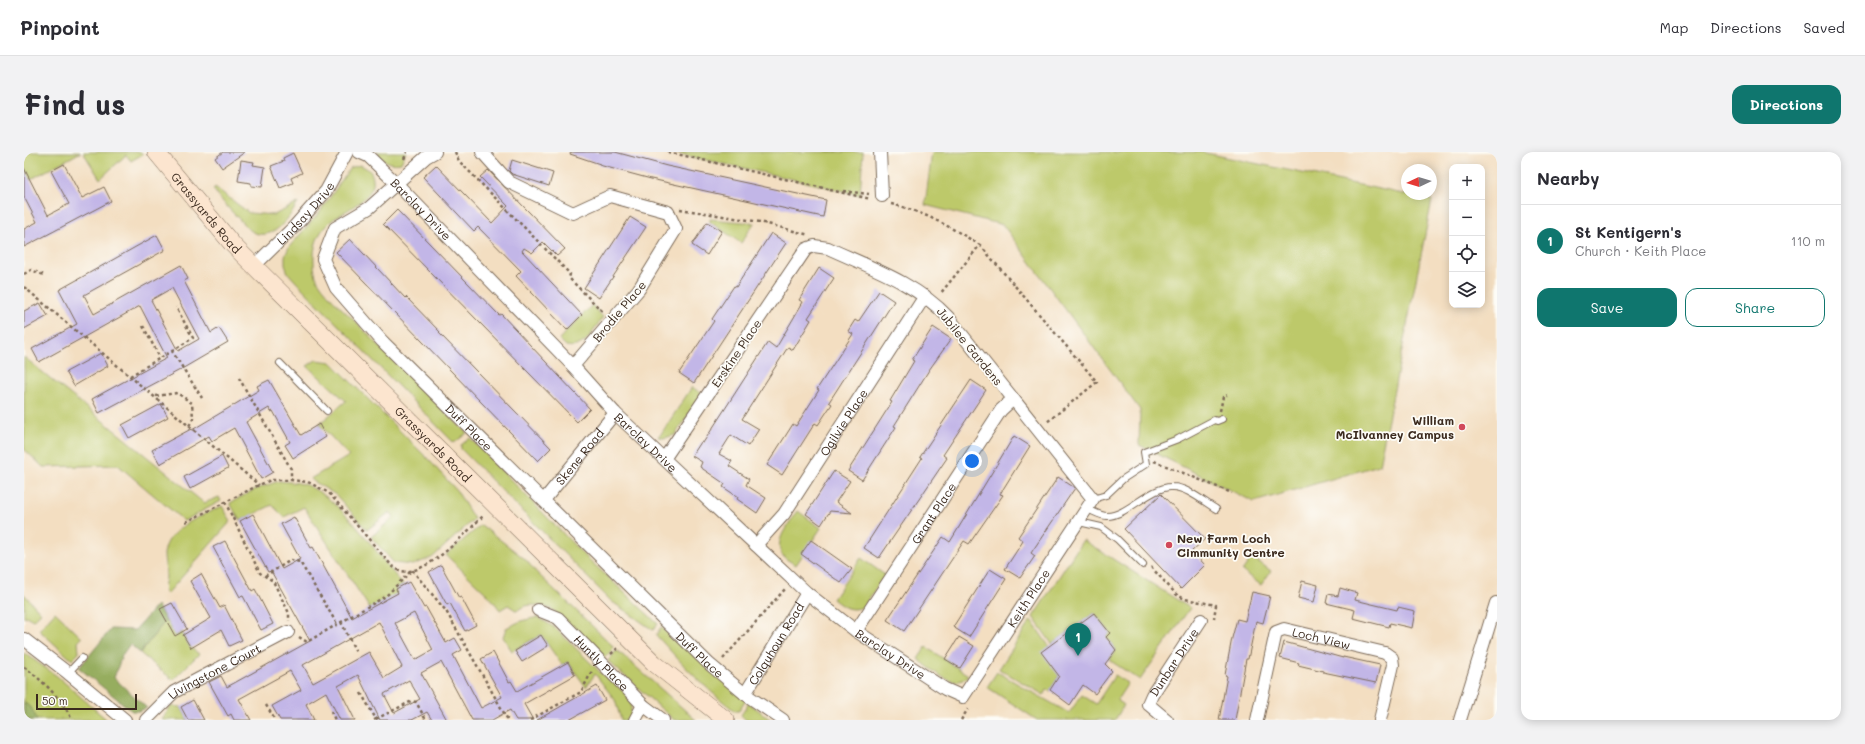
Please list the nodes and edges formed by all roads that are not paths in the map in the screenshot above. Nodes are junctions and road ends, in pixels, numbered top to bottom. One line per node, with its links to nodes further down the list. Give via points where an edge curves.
1 (156, 152): 10 (main road, Grassyards Road, via 233,245)
2 (347, 152): 10 (street, Lindsay Drive, via 326,191)
3 (359, 152): 7 (street, Barclay Drive, via 368,156)
4 (435, 152): 7 (street, Duff Place)
5 (482, 152): 13 (street, Brodie Place, via 510,182 573,213 610,196 668,212 676,229 640,289)
6 (880, 152): 8 (street)
7 (397, 184): 13 (street, Barclay Drive); 19 (street, Duff Place, via 369,208 335,228 323,259 336,288 382,341)
8 (880, 199)
9 (808, 247): 11 (street, Jubilee Gardens, via 828,248); 18 (street, Erskine Place)
10 (254, 266): 41 (main road, Grassyards Road, via 654,664)
11 (930, 299): 14 (street, Jubilee Gardens, via 948,317); 23 (street, Ogilvie Place, via 784,514)
12 (280, 363): 15 (lane)
13 (573, 366): 16 (street, Barclay Drive)
14 (1013, 399): 20 (street, Jubilee Gardens); 29 (street, Grant Place, via 1001,410)
15 (327, 411)
16 (615, 413): 18 (street, Barclay Drive); 19 (street, Skene Road)
17 (1220, 420): 20 (lane, via 1214,420 1178,439 1144,452 1146,464)
18 (664, 459): 23 (street, Barclay Drive)
19 (544, 500): 34 (street, Duff Place, via 715,669)
20 (1090, 504): 21 (lane, via 1108,516 1171,486 1180,488); 22 (street, Keith Place)
21 (1216, 509)
22 (1079, 522): 24 (lane, via 1101,527); 35 (street, Keith Place)
23 (756, 545): 25 (street, Barclay Drive)
24 (1141, 563)
25 (807, 593): 29 (street, Barclay Drive); 34 (street, Colquhoun Road)
26 (1496, 603): 46 (street)
27 (538, 610): 36 (street, Huntly Place, via 558,618)
28 (1201, 620): 43 (street, Dunbar Drive, via 1148,704)
29 (856, 631): 35 (street, Barclay Drive, via 945,689)
30 (288, 632): 38 (street, Livingstone Court, via 174,692)
31 (24, 639): 33 (street)
32 (82, 658): 33 (lane)
33 (68, 672): 37 (street)
34 (746, 694): 42 (street, Duff Place)
35 (963, 697)
36 (643, 705): 39 (street); 40 (street, Huntly Place)
37 (125, 720)
38 (146, 720)
39 (635, 720)
40 (663, 720)
41 (726, 720)
42 (783, 720)
43 (1167, 720)
44 (1257, 720): 45 (street, Loch View, via 1274,637 1276,632 1284,629 1385,653 1392,658 1393,665)
45 (1380, 720)
46 (1460, 720)

